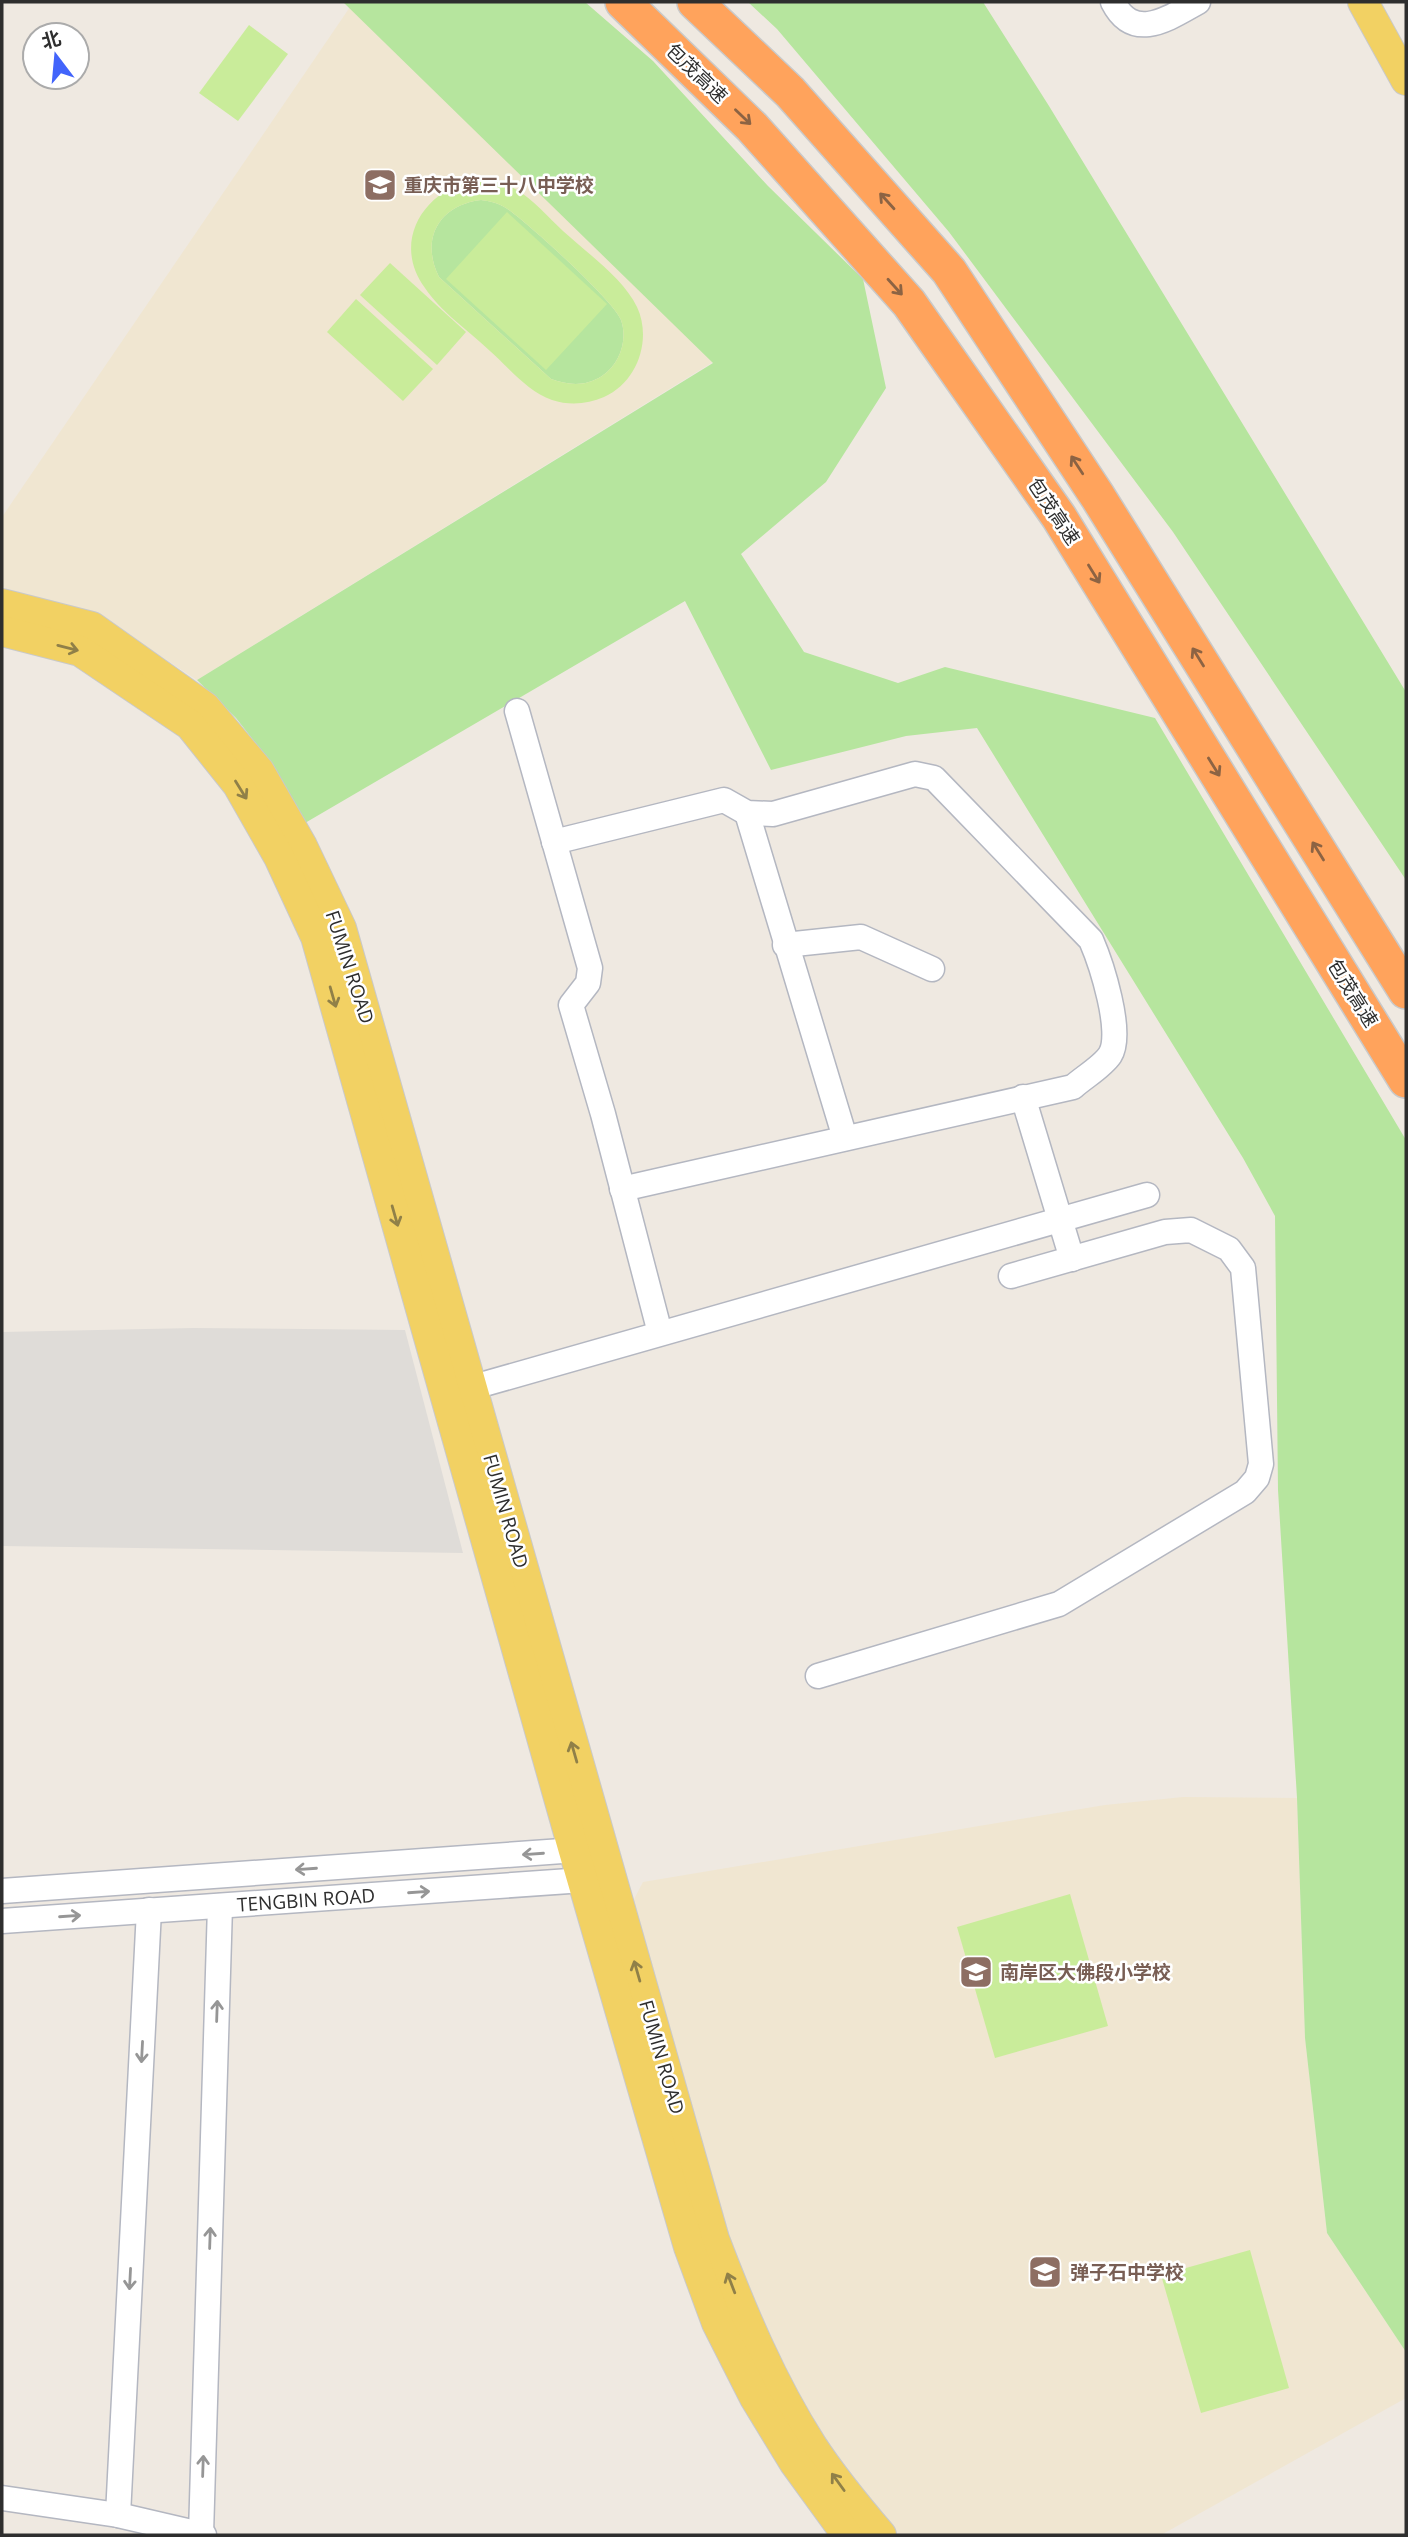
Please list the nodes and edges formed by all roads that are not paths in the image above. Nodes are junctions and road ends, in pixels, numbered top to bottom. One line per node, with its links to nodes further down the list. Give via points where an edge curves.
1 (623, 2): 21 (highway, 包茂高速, one-way to 21, via 752,127 909,303 1059,517)
2 (695, 2): 10 (highway)
3 (719, 2): 10 (street)
4 (1113, 2): 5 (street, via 1119,13 1137,24 1160,23)
5 (1198, 2)
6 (1363, 2): 9 (main road)
7 (1385, 2): 8 (main road)
8 (1406, 41)
9 (1406, 80)
10 (790, 92): 16 (highway, one-way to 10, via 1098,497 949,271)
11 (2, 604): 30 (main road, FUMIN ROAD, via 92,627 205,707 259,771 341,928)
12 (2, 631): 30 (main road, FUMIN ROAD, one-way to 30, via 80,651 190,725 238,785 279,857 316,937)
13 (517, 711): 15 (street)
14 (747, 813): 15 (street, via 724,800); 17 (street); 22 (street, via 773,814 915,774 934,778 1091,940 1102,964 1116,1038 1110,1056 1073,1087)
15 (554, 842): 24 (street, via 590,968 588,983 570,1004)
16 (1341, 888): 19 (highway); 20 (highway)
17 (786, 945): 18 (street, via 861,937); 23 (street)
18 (932, 970)
19 (1406, 974)
20 (1406, 991)
21 (1406, 1080)
22 (1023, 1097): 23 (street); 26 (street)
23 (845, 1138): 24 (street)
24 (622, 1189): 29 (street)
25 (1147, 1195): 26 (street)
26 (1059, 1220): 27 (street); 29 (street)
27 (1072, 1258): 28 (street); 31 (street, via 1165,1231 1191,1230 1229,1249 1243,1268 1261,1464 1257,1478 1245,1492 1059,1604)
28 (1012, 1276)
29 (660, 1333): 30 (street)
30 (458, 1392): 32 (main road, FUMIN ROAD)
31 (818, 1676)
32 (588, 1849): 33 (main road, FUMIN ROAD); 34 (street, TENGBIN ROAD, one-way to 34)
33 (597, 1879): 35 (street, TENGBIN ROAD, one-way to 33); 41 (main road, FUMIN ROAD, via 689,2247 717,2323 794,2462); 42 (main road, FUMIN ROAD, one-way to 33, via 812,2446 742,2313)
34 (2, 1891)
35 (220, 1906): 36 (street, TENGBIN ROAD); 40 (street, one-way to 35)
36 (149, 1910): 37 (street, TENGBIN ROAD, one-way to 36); 39 (street, one-way to 39)
37 (2, 1921)
38 (2, 2498): 39 (street)
39 (118, 2515): 40 (street)
40 (202, 2535)
41 (847, 2535)
42 (881, 2535)

